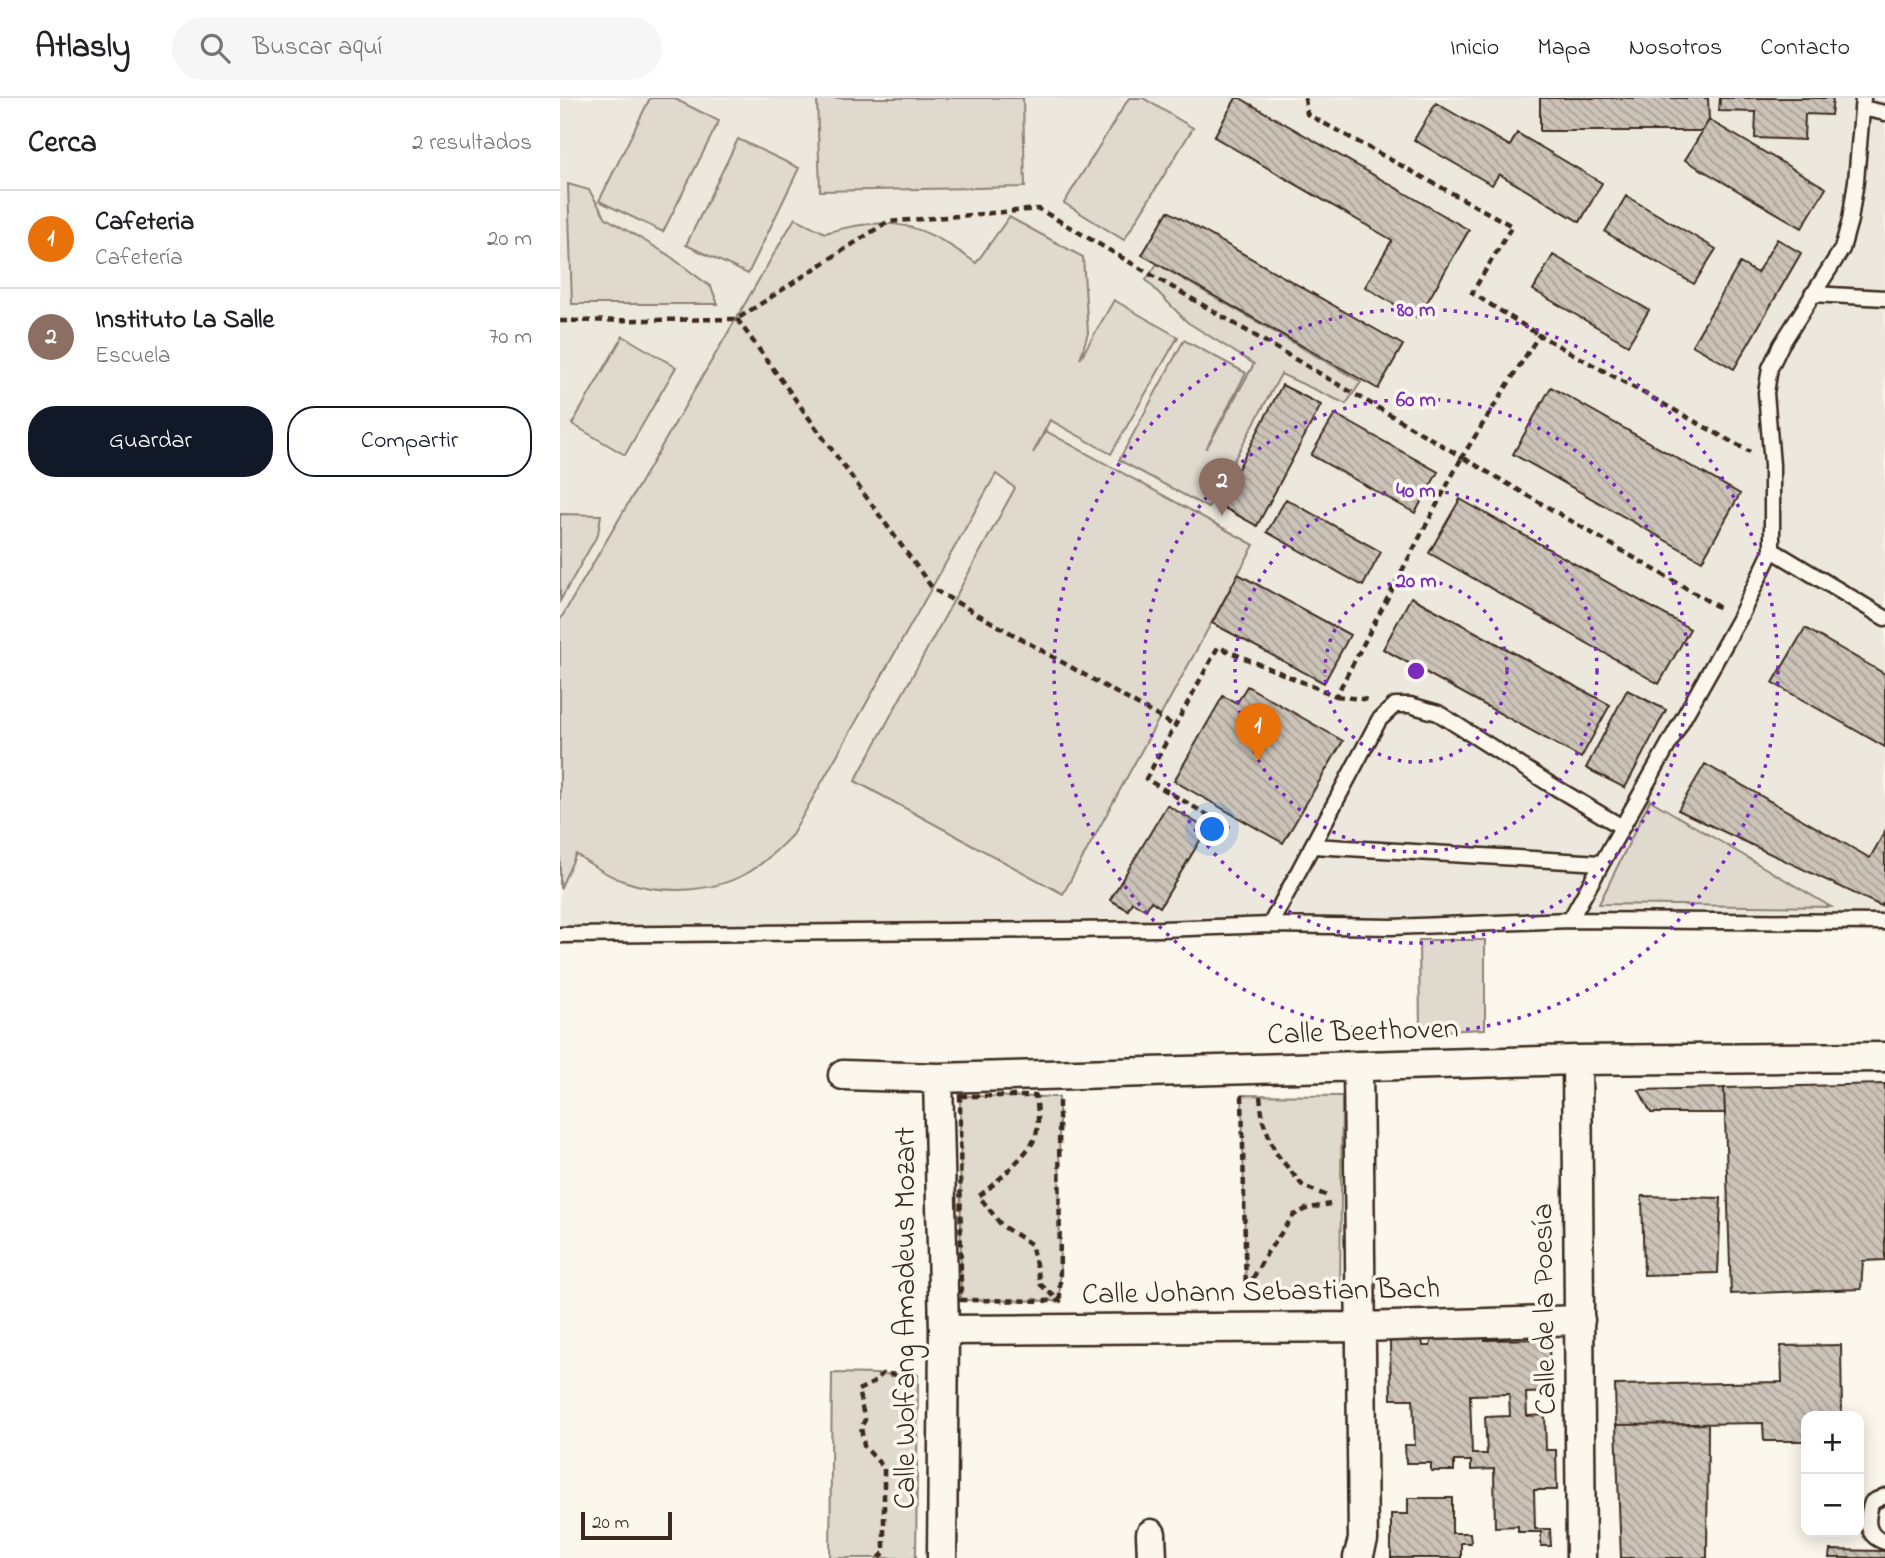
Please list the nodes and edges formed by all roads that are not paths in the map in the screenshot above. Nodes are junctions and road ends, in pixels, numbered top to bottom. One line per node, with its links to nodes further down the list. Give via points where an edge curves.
1 (1863, 103): 2 (lane); 3 (lane, via 1848,229 1836,260)
2 (1885, 113)
3 (1812, 294): 4 (lane); 5 (lane, via 1770,368 1766,393)
4 (1885, 298)
5 (1772, 550): 6 (lane); 7 (lane, via 1739,620)
6 (1885, 618)
7 (1622, 827): 8 (lane, via 1438,713 1404,704 1388,709 1379,720); 9 (lane)
8 (1313, 846): 9 (lane); 12 (lane)
9 (1601, 863): 10 (lane)
10 (1570, 920): 11 (lane); 12 (lane, via 1392,927)
11 (1885, 922)
12 (1270, 925): 13 (lane)
13 (560, 935)
14 (1885, 1057): 15 (street, Calle Beethoven)
15 (1577, 1060): 16 (street, Calle Beethoven); 19 (street, Calle de la Poesía)
16 (1358, 1067): 18 (street, Calle Beethoven); 20 (street)
17 (843, 1075): 18 (street, Calle Beethoven)
18 (938, 1078): 21 (street, Calle Wolfang Amadeus Mozart)
19 (1580, 1320): 20 (street, Calle Johann Sebastian Bach); 26 (street, Calle de la Poesía)
20 (1362, 1328): 21 (street, Calle Johann Sebastian Bach); 25 (street, via 1363,1540)
21 (944, 1330): 24 (street, Calle Wolfang Amadeus Mozart)
22 (1885, 1496): 23 (lane, via 1872,1502 1867,1515 1869,1531)
23 (1885, 1542)
24 (942, 1558)
25 (1358, 1558)
26 (1581, 1558)

